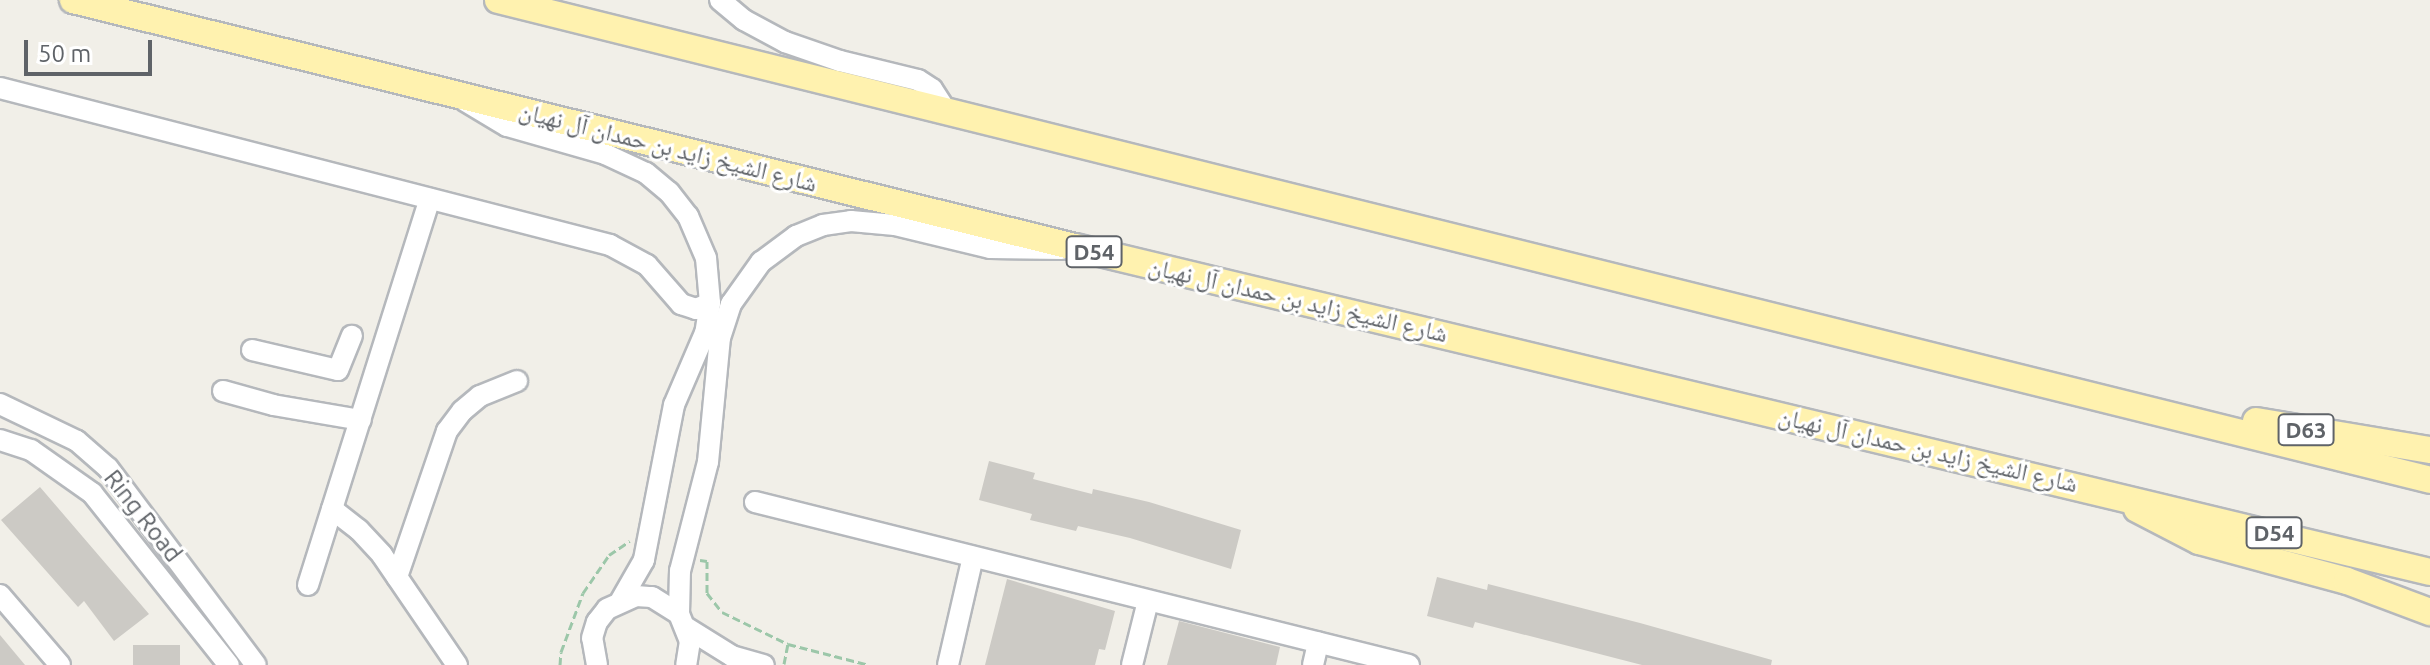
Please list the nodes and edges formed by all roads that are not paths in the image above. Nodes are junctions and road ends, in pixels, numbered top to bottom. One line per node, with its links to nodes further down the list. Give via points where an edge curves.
1 (73, 0): 5 (main road, شارع الشيخ زايد بن حمدان آل نهيان / D54)
2 (118, 0): 5 (main road)
3 (498, 0): 8 (main road)
4 (720, 0): 8 (street, via 785,42 918,80 932,89)
5 (138, 18): 7 (main road, شارع الشيخ زايد بن حمدان آل نهيان / D54)
6 (0, 88): 9 (street)
7 (459, 96): 10 (main road, شارع الشيخ زايد بن حمدان آل نهيان / D54); 11 (street, via 507,126 619,159 658,182 695,230 709,273)
8 (947, 112): 19 (main road)
9 (430, 199): 11 (street, via 610,245 647,265 686,307); 15 (street)
10 (1075, 247): 24 (main road, شارع الشيخ زايد بن حمدان آل نهيان / D54); 28 (street, via 990,248 866,221 823,225 783,243 749,274 724,321 708,462)
11 (710, 303): 27 (street, via 705,333 674,405)
12 (352, 336): 14 (street)
13 (252, 350): 14 (street, via 332,370 342,367)
14 (345, 358): 15 (street)
15 (377, 368): 20 (street)
16 (517, 381): 31 (street, via 480,396 447,431)
17 (223, 391): 20 (street)
18 (0, 404): 42 (street, Ring Road, via 77,441 108,468)
19 (2181, 418): 22 (main road, D63, via 2252,420); 23 (main road)
20 (361, 420): 26 (street)
21 (0, 440): 41 (street, Ring Road, via 31,450 92,493)
22 (2430, 450)
23 (2430, 480)
24 (2117, 495): 30 (main road, شارع الشيخ زايد بن حمدان آل نهيان / D54); 36 (main road, via 2199,541 2347,581)
25 (755, 502): 29 (street)
26 (332, 509): 31 (street, via 371,542); 32 (street)
27 (654, 521): 28 (street); 34 (street, via 638,572)
28 (690, 529): 37 (street, via 684,555)
29 (973, 557): 35 (street); 46 (street)
30 (2430, 572)
31 (397, 577): 43 (street)
32 (308, 585)
33 (0, 595): 40 (street)
34 (621, 600): 37 (street, via 652,597); 44 (street, via 597,622 592,638)
35 (1148, 601): 38 (street); 47 (street)
36 (2430, 612)
37 (683, 621): 39 (street, via 716,648); 45 (street, via 690,641)
38 (1318, 643): 48 (street); 49 (street)
39 (748, 664)
40 (60, 665)
41 (229, 665)
42 (256, 665)
43 (457, 665)
44 (597, 665)
45 (686, 665)
46 (948, 665)
47 (1132, 665)
48 (1313, 665)
49 (1409, 665)

